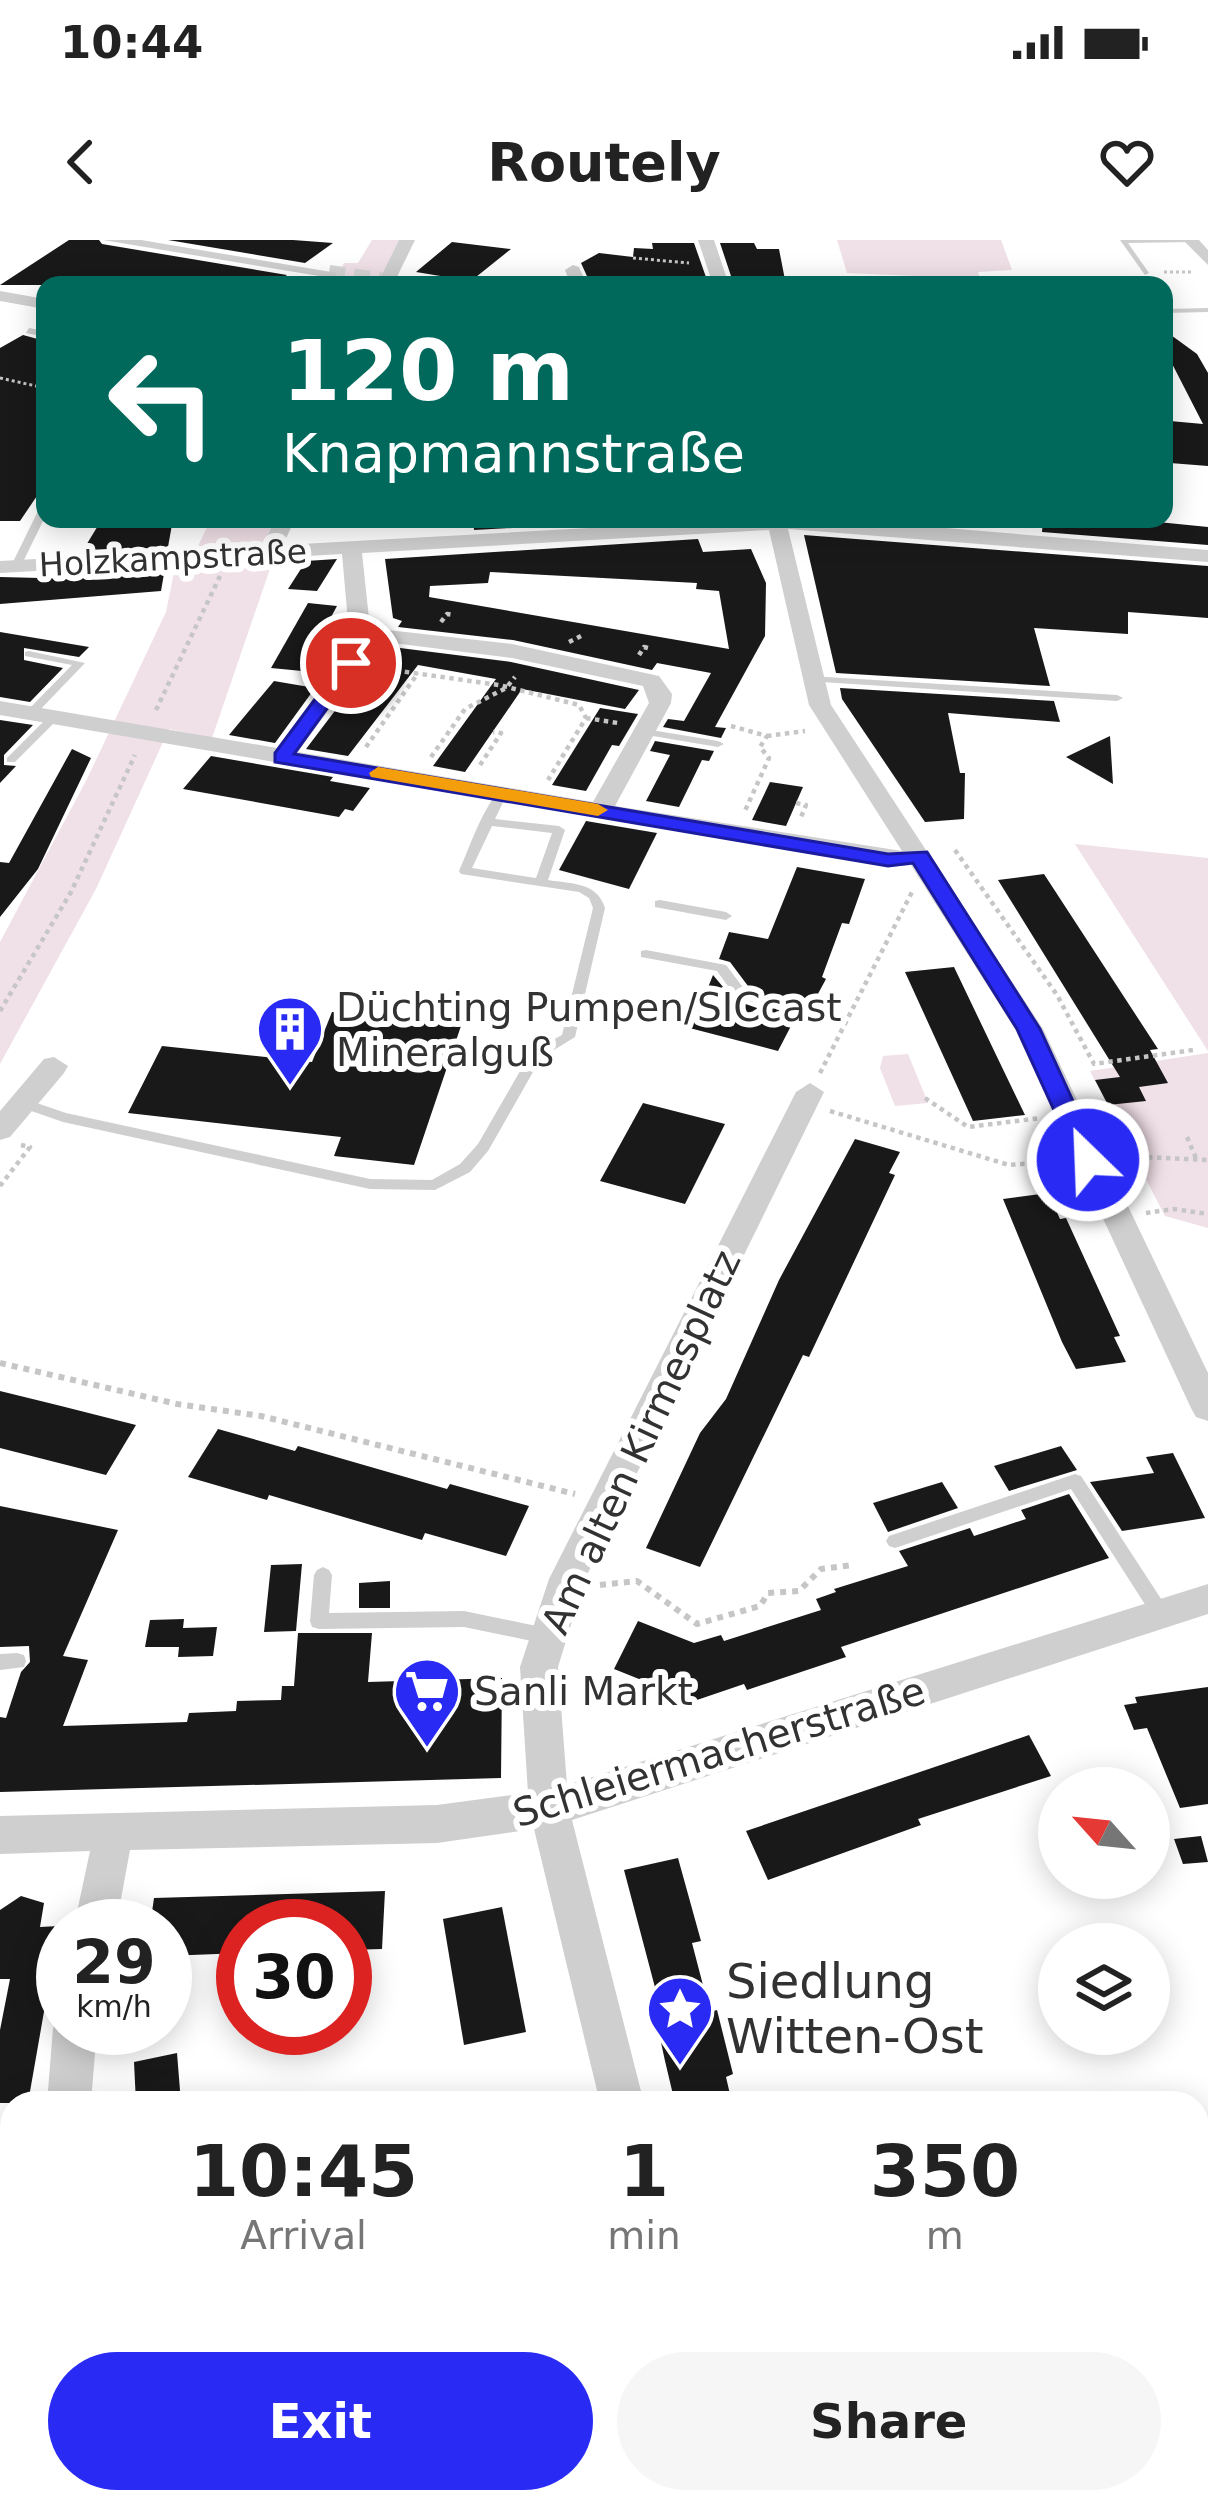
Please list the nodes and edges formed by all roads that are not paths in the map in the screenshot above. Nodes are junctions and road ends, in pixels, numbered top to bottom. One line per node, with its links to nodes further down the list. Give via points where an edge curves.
1 (113, 240): 7 (street)
2 (407, 240): 8 (street)
3 (706, 240): 9 (street)
4 (1191, 240): 5 (street); 6 (lane, via 1123,241)
5 (1208, 260)
6 (1145, 272)
7 (310, 276)
8 (389, 276)
9 (717, 276)
10 (0, 296): 11 (street)
11 (36, 302)
12 (1208, 310): 13 (lane)
13 (1173, 311)
14 (29, 332): 15 (lane)
15 (36, 333)
16 (36, 521): 27 (lane)
17 (281, 528): 25 (street)
18 (401, 528): 23 (street)
19 (620, 528): 23 (street, Holzkampstraße)
20 (778, 528): 30 (street)
21 (972, 528): 22 (street, Holzkampstraße)
22 (1028, 530): 26 (street, Holzkampstraße, via 1064,550)
23 (395, 546): 24 (street, Holzkampstraße)
24 (351, 548): 25 (street, Holzkampstraße); 28 (street)
25 (269, 554): 27 (street, Holzkampstraße)
26 (1208, 556)
27 (8, 566)
28 (360, 634): 34 (street, via 442,640 651,681 660,703); 36 (street, via 351,663)
29 (29, 654): 33 (lane, via 80,663)
30 (810, 679): 31 (lane); 41 (street)
31 (1117, 698)
32 (0, 707): 33 (street)
33 (42, 715): 36 (street); 37 (lane)
34 (645, 732): 35 (lane); 39 (street)
35 (718, 744)
36 (282, 758): 38 (street)
37 (11, 760)
38 (501, 794): 39 (street); 40 (lane)
39 (601, 810): 41 (street, via 691,832)
40 (486, 822): 42 (lane, via 559,830); 42 (lane, via 465,871)
41 (910, 858): 51 (street, via 1029,1029)
42 (542, 880): 49 (lane, via 582,889 599,908 573,1025 568,1037 536,1054 465,1168 435,1185 370,1184)
43 (660, 904): 44 (lane)
44 (726, 916)
45 (646, 953): 46 (lane, via 722,968 740,993)
46 (761, 1001)
47 (54, 1066): 49 (street)
48 (810, 1092): 56 (street, Am alten Kirmesplatz, via 604,1502)
49 (22, 1103): 50 (street)
50 (0, 1130)
51 (1208, 1408)
52 (896, 1541): 55 (lane, via 1075,1481)
53 (323, 1575): 56 (lane, via 320,1621 464,1619)
54 (1208, 1599): 55 (street, Schleiermacherstraße)
55 (1161, 1614): 57 (street, Schleiermacherstraße)
56 (546, 1636): 57 (street, Am alten Kirmesplatz, via 538,1692)
57 (549, 1809): 58 (street, Schleiermacherstraße, via 437,1824); 63 (street, Am alten Kirmesplatz)
58 (114, 1832): 59 (street, Schleiermacherstraße); 60 (street)
59 (0, 1835)
60 (100, 1899)
61 (73, 2055): 62 (street)
62 (70, 2091)
63 (619, 2091)

